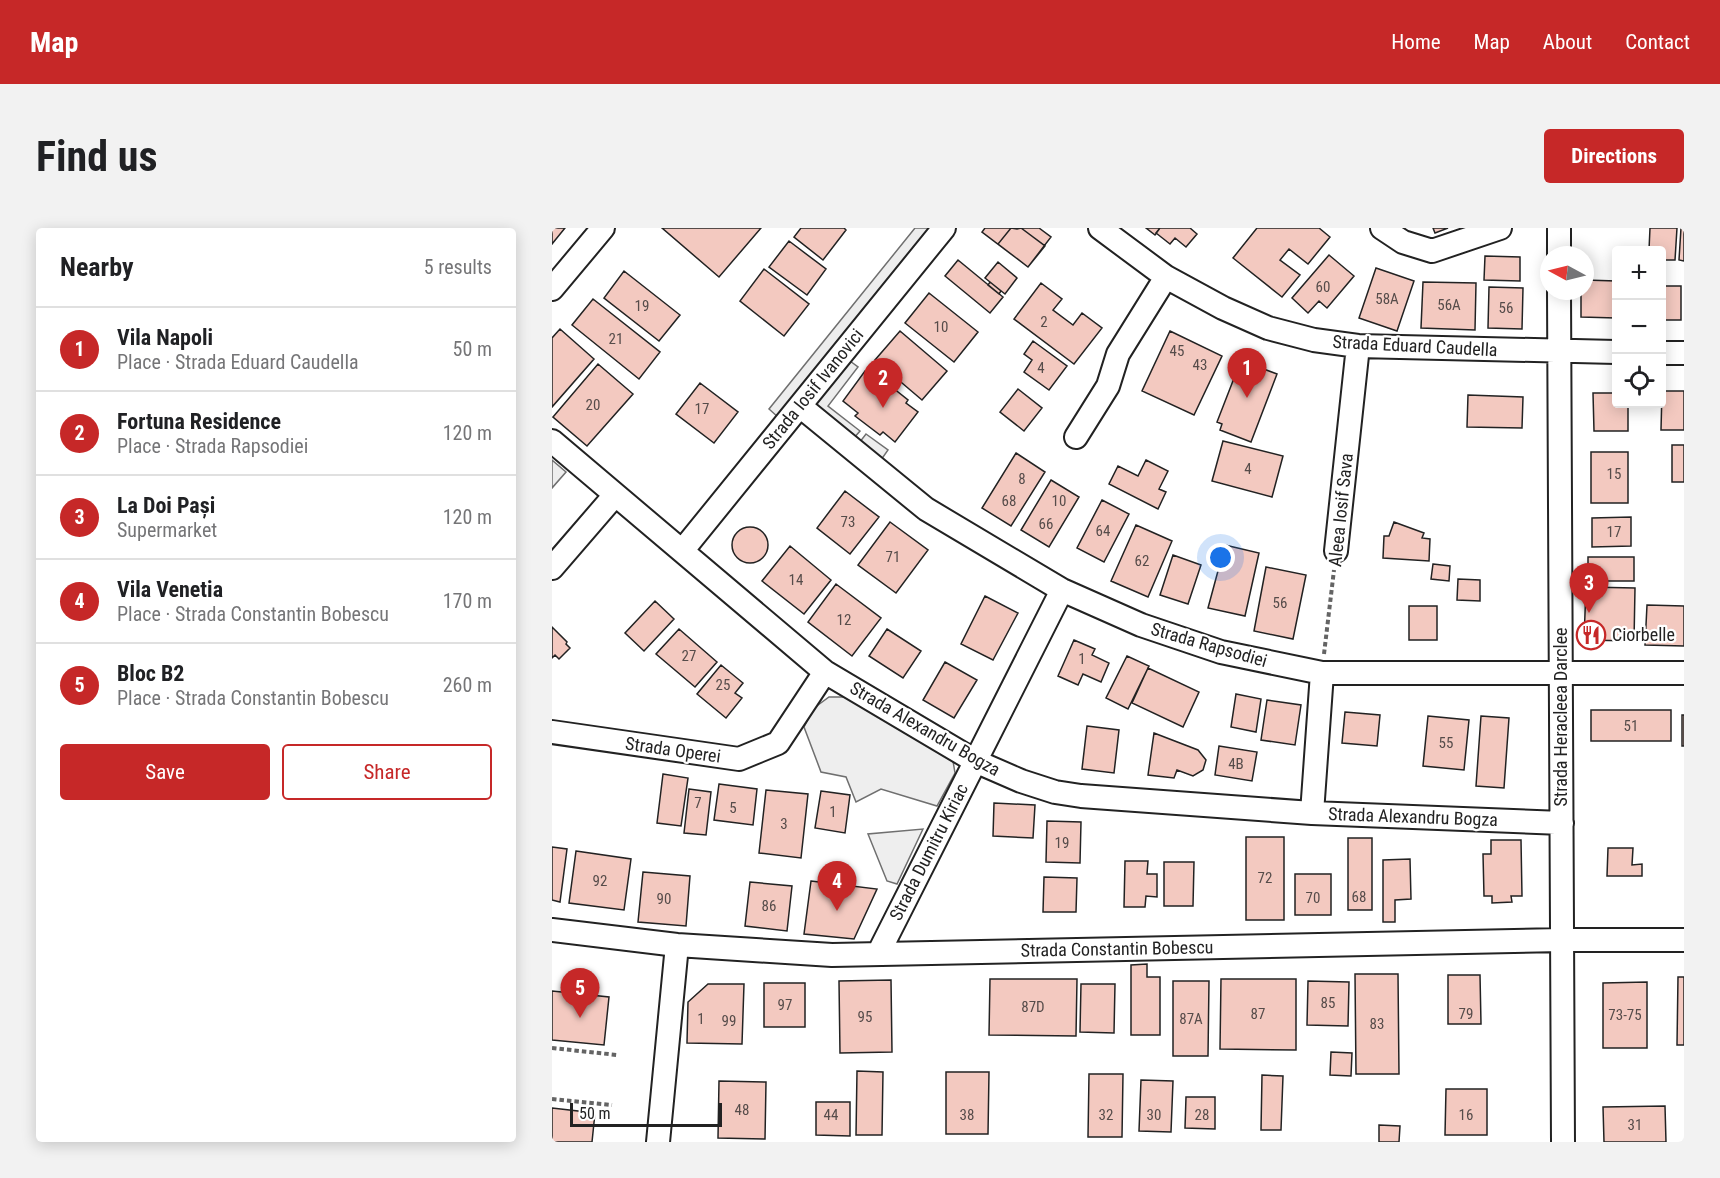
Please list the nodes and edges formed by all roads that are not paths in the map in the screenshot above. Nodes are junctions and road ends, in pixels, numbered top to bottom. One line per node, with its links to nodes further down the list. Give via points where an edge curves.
1 (603, 228): 9 (street)
2 (944, 228): 16 (street, Strada Iosif Ivanovici)
3 (1100, 228): 8 (street, Strada Eduard Caudella)
4 (1382, 228): 5 (street, via 1403,242 1432,251)
5 (1500, 228)
6 (1559, 228): 7 (street)
7 (1559, 246)
8 (1166, 277): 11 (street, Strada Eduard Caudella, via 1268,328); 17 (street, via 1118,354 1108,386)
9 (552, 289)
10 (1559, 300): 12 (street, Strada Heracleea Darclee)
11 (1358, 346): 12 (street, Strada Eduard Caudella); 21 (street, Aleea Iosif Sava)
12 (1559, 351): 13 (street, Strada Eduard Caudella); 25 (street, Strada Heracleea Darclee)
13 (1612, 352)
14 (1666, 353): 15 (street)
15 (1684, 353)
16 (800, 406): 20 (street, Strada Iosif Ivanovici); 23 (street, Strada Rapsodiei, via 926,509)
17 (1076, 437)
18 (552, 441): 19 (street, Strada Alexandru Bogza)
19 (615, 495): 20 (street, Strada Alexandru Bogza); 22 (street)
20 (682, 551): 24 (street, Strada Alexandru Bogza)
21 (1336, 551)
22 (552, 568)
23 (1062, 590): 26 (street, Strada Rapsodiei, via 1141,626 1221,652); 29 (street, Strada Dumitru Kiriac)
24 (825, 672): 28 (street, Strada Operei, via 778,743 738,759); 29 (street, Strada Alexandru Bogza)
25 (1561, 672): 26 (street, Strada Rapsodiei); 27 (street, Strada Rapsodiei); 31 (street, Strada Heracleea Darclee)
26 (1322, 673): 30 (street)
27 (1684, 673)
28 (552, 732)
29 (975, 761): 30 (street, Strada Alexandru Bogza, via 1055,792); 36 (street, Strada Dumitru Kiriac)
30 (1312, 813): 31 (street, Strada Alexandru Bogza)
31 (1562, 823): 33 (street, Strada Heracleea Darclee)
32 (552, 930): 35 (street, Strada Constantin Bobescu)
33 (1562, 940): 34 (street, Strada Constantin Bobescu); 36 (street, Strada Constantin Bobescu); 38 (street, Strada Heracleea Darclee)
34 (1684, 940)
35 (677, 945): 36 (street, Strada Constantin Bobescu, via 832,955); 37 (street)
36 (878, 954)
37 (658, 1142)
38 (1563, 1142)

